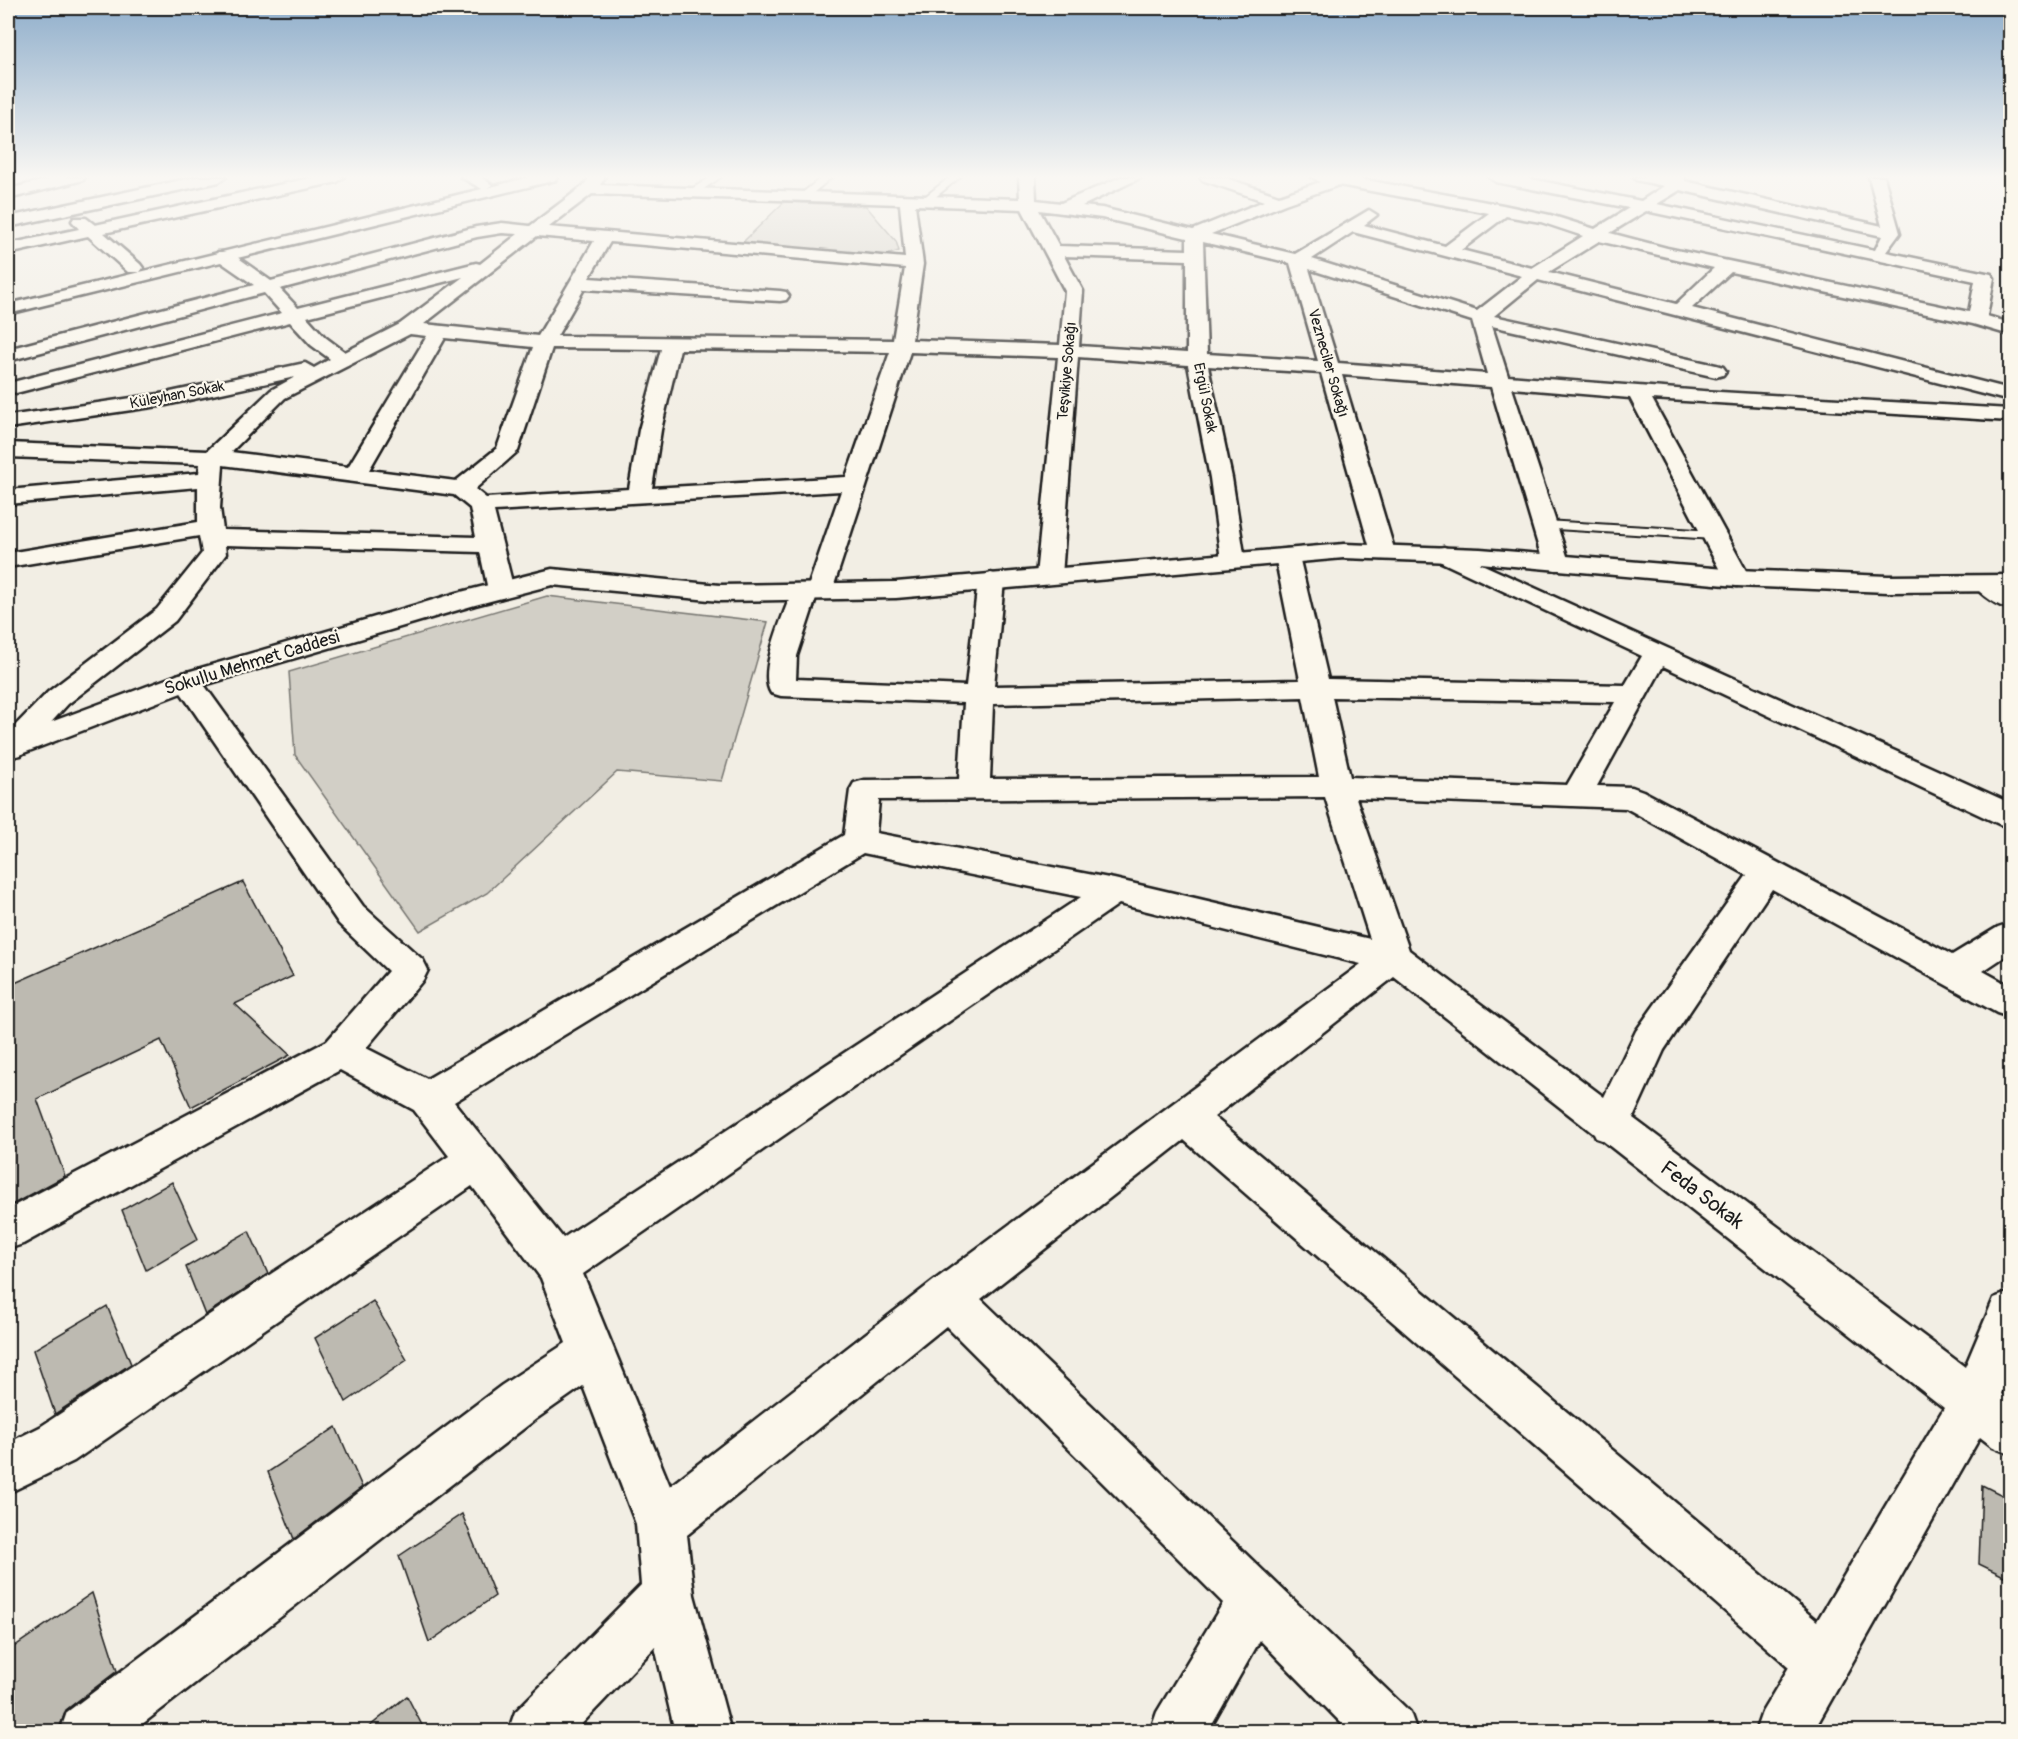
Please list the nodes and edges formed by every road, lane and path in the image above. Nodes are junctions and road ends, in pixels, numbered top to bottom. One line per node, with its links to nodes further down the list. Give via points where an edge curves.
1 (123, 258): 23 (street)
2 (176, 258): 23 (street)
3 (215, 258): 29 (street)
4 (227, 258): 26 (street)
5 (377, 258): 26 (street)
6 (497, 258): 21 (street)
7 (592, 258): 25 (street)
8 (793, 258): 27 (street)
9 (844, 258): 20 (street)
10 (915, 258): 20 (street)
11 (1057, 258): 42 (street, Teşvikiye Sokağı, via 1074,291)
12 (1195, 258): 45 (street, Ergül Sokak)
13 (1285, 258): 19 (street)
14 (1301, 258): 19 (street)
15 (1474, 258): 24 (street)
16 (1560, 258): 24 (street)
17 (1694, 258): 22 (street)
18 (1896, 258): 33 (street, via 1985,278)
19 (1298, 260): 32 (street); 46 (street, Vezneciler Sokağı)
20 (915, 264): 41 (street)
21 (488, 265): 31 (street); 34 (street)
22 (1727, 266): 30 (street); 33 (street)
23 (134, 268): 28 (street)
24 (1536, 273): 30 (street); 32 (street)
25 (577, 283): 27 (street); 38 (street)
26 (268, 287): 31 (street); 43 (street)
27 (780, 296): 40 (street)
28 (8, 299)
29 (8, 309)
30 (1680, 310): 35 (street)
31 (294, 315): 44 (street, via 318,341); 48 (street)
32 (1480, 318): 47 (street); 49 (street)
33 (1977, 319): 36 (street)
34 (407, 328): 37 (street); 44 (street)
35 (1749, 328): 47 (street); 51 (street)
36 (2010, 329)
37 (439, 331): 38 (street); 58 (street)
38 (544, 342): 39 (street); 60 (street, via 507,451)
39 (672, 343): 40 (street); 61 (street, via 650,430)
40 (764, 344): 41 (street)
41 (902, 346): 42 (street); 59 (street)
42 (1068, 351): 45 (street); 74 (street, Teşvikiye Sokağı)
43 (8, 355)
44 (345, 360): 54 (street, Küleyhan Sokak, via 166,399); 57 (street, via 278,394)
45 (1197, 360): 46 (street); 72 (street, Ergül Sokak)
46 (1330, 368): 49 (street); 68 (street, Vezneciler Sokağı)
47 (1716, 371): 52 (street)
48 (12, 382): 54 (street)
49 (1500, 383): 50 (street); 64 (street)
50 (1638, 393): 52 (street); 66 (street)
51 (2010, 395)
52 (1703, 397): 53 (street)
53 (2010, 415)
54 (42, 416): 55 (street, Küleyhan Sokak)
55 (8, 422)
56 (8, 450): 57 (street)
57 (211, 468): 58 (street); 62 (street); 65 (street)
58 (355, 476): 60 (street)
59 (856, 483): 61 (street); 79 (street)
60 (461, 489): 63 (street)
61 (639, 496): 63 (street)
62 (8, 497)
63 (481, 505): 67 (street)
64 (1545, 525): 66 (lane); 73 (street)
65 (211, 532): 67 (street); 71 (street); 86 (street, via 214,554 166,615 58,698)
66 (1714, 535): 75 (street)
67 (490, 545): 78 (street)
68 (1383, 552): 69 (street, Sokullu Mehmet Caddesi); 70 (street, Sokullu Mehmet Caddesi)
69 (1444, 554): 73 (street, Sokullu Mehmet Caddesi); 81 (street)
70 (1287, 555): 72 (street, Sokullu Mehmet Caddesi); 83 (street)
71 (8, 560)
72 (1233, 560): 74 (street, Sokullu Mehmet Caddesi)
73 (1556, 562): 75 (street, Sokullu Mehmet Caddesi)
74 (1049, 576): 76 (street, Sokullu Mehmet Caddesi)
75 (1737, 578): 77 (street, Sokullu Mehmet Caddesi)
76 (991, 581): 79 (street, Sokullu Mehmet Caddesi, via 896,590); 85 (street)
77 (1998, 584): 80 (street)
78 (501, 590): 79 (street, Sokullu Mehmet Caddesi, via 552,577 720,593); 82 (street, Sokullu Mehmet Caddesi)
79 (812, 591): 85 (street, via 783,656 781,687)
80 (2010, 601)
81 (1657, 653): 84 (street); 91 (street)
82 (187, 681): 87 (street, Sokullu Mehmet Caddesi); 99 (street, via 351,915 410,970)
83 (1316, 688): 84 (street); 85 (street); 88 (street)
84 (1634, 694): 90 (street)
85 (979, 695): 89 (street)
86 (21, 719): 87 (street)
87 (9, 749)
88 (1337, 787): 89 (street); 90 (street); 96 (street)
89 (974, 789): 92 (street, via 865,790)
90 (1576, 796): 93 (street, via 1632,798)
91 (2010, 816)
92 (859, 841): 94 (street); 100 (street)
93 (1767, 871): 97 (street); 102 (street, via 1649,1042)
94 (1114, 891): 96 (street); 105 (street)
95 (2010, 936): 97 (street)
96 (1394, 958): 101 (street); 102 (street, Feda Sokak)
97 (1954, 972): 98 (street)
98 (2010, 1003)
99 (340, 1052): 100 (street); 104 (street)
100 (428, 1098): 103 (street)
101 (1185, 1117): 106 (street); 114 (street)
102 (1610, 1126): 109 (street, Feda Sokak)
103 (476, 1161): 105 (street); 110 (street, via 57,1444)
104 (8, 1230)
105 (558, 1266): 108 (street)
106 (948, 1297): 111 (street); 113 (street)
107 (2010, 1313): 109 (street)
108 (592, 1353): 111 (street); 115 (street, via 519,1402)
109 (1992, 1416): 114 (street)
110 (8, 1469)
111 (662, 1524): 112 (street)
112 (668, 1595): 116 (street); 117 (street)
113 (1255, 1598): 118 (street); 119 (street)
114 (1823, 1660): 120 (street)
115 (87, 1731)
116 (535, 1731)
117 (703, 1731)
118 (1177, 1731)
119 (1390, 1731)
120 (1782, 1731)

